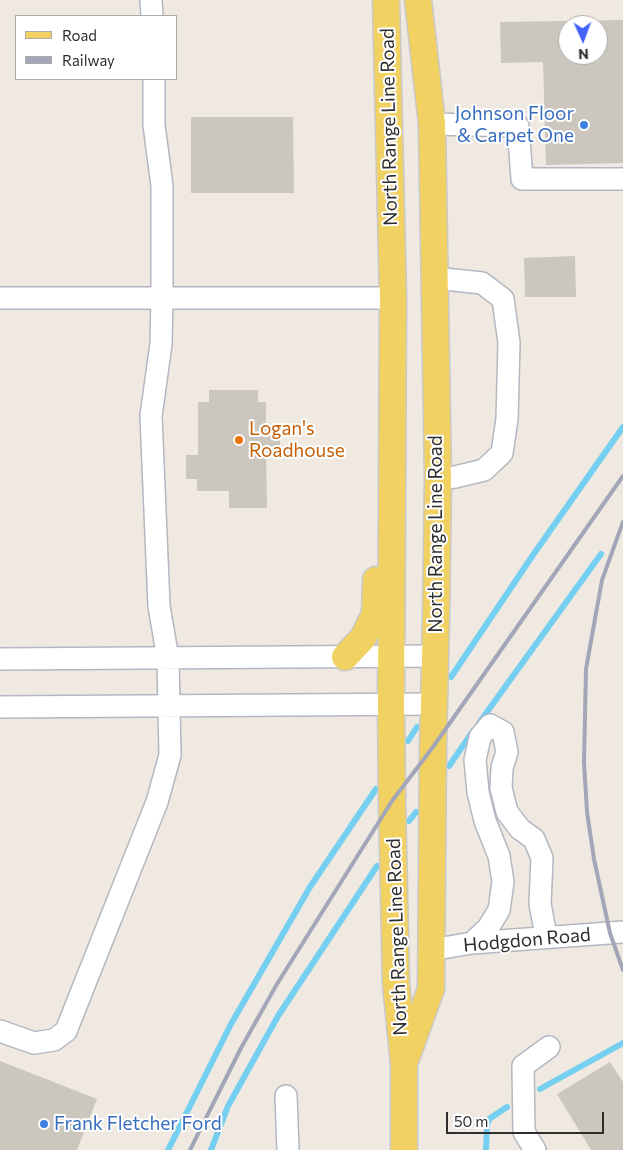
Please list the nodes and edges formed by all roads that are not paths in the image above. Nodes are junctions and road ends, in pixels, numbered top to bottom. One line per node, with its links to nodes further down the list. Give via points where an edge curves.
1 (151, 0): 4 (street)
2 (386, 0): 11 (main road, North Range Line Road)
3 (418, 0): 6 (main road, North Range Line Road)
4 (152, 15)
5 (154, 80): 10 (street, via 154,125 162,186)
6 (432, 124): 7 (street, via 518,126 522,180); 8 (main road, North Range Line Road)
7 (623, 179)
8 (435, 278): 12 (main road, North Range Line Road); 12 (street, via 482,283 503,299 509,343 507,420 502,453 484,470)
9 (0, 298): 10 (street)
10 (162, 298): 11 (street); 17 (street, via 161,344 151,416 159,606)
11 (393, 298): 13 (main road, via 377,339 375,614 364,638); 15 (main road, North Range Line Road)
12 (438, 479): 14 (main road, North Range Line Road)
13 (345, 656): 15 (street); 17 (street)
14 (435, 656): 15 (street); 18 (main road, North Range Line Road)
15 (392, 657): 19 (main road, North Range Line Road)
16 (0, 659): 17 (street)
17 (168, 659): 20 (street)
18 (434, 704): 19 (street); 25 (main road, North Range Line Road)
19 (391, 705): 20 (street); 28 (main road, North Range Line Road, via 396,984)
20 (170, 706): 21 (street); 26 (street, via 170,755 157,802 66,1030 54,1040 34,1043)
21 (0, 707)
22 (623, 932): 23 (street, Hodgdon Road)
23 (550, 938): 24 (street, Hodgdon Road); 24 (street, via 545,930 540,904 542,858 534,839 520,829 507,812 501,788 507,752 503,732 490,725 480,737 475,760 485,821 498,856 502,882 499,910 488,928)
24 (472, 943): 25 (street, Hodgdon Road)
25 (431, 950): 28 (main road, North Range Line Road, via 432,989)
26 (0, 1031)
27 (549, 1047): 32 (street, via 523,1066 524,1132)
28 (404, 1063): 31 (main road, North Range Line Road)
29 (286, 1096): 30 (street)
30 (288, 1150)
31 (404, 1150)
32 (535, 1150)

